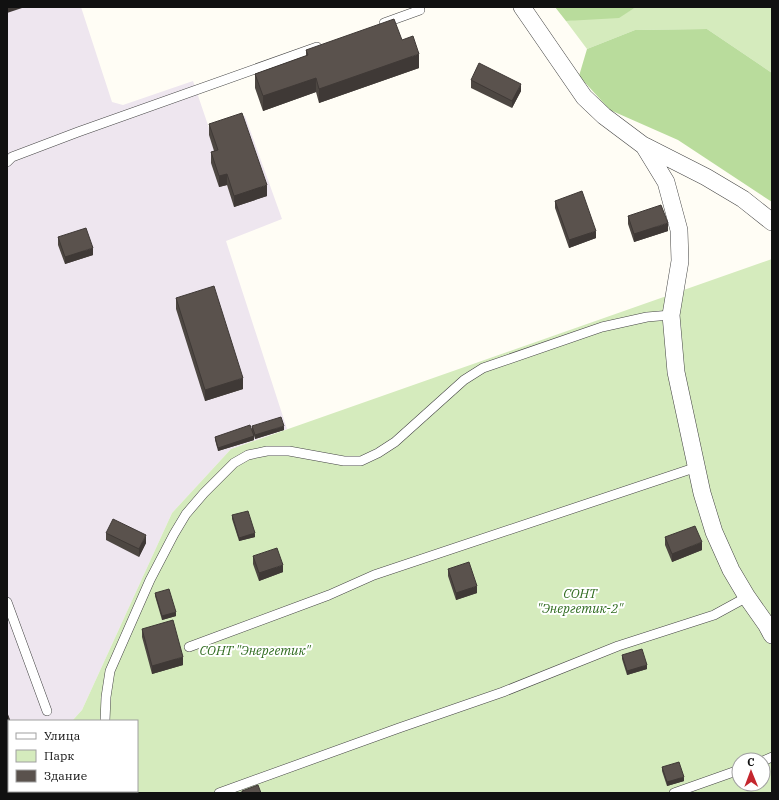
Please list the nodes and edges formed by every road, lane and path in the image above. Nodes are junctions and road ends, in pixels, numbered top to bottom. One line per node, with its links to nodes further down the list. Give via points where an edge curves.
1 (522, 7): 5 (street, via 584,97 604,116)
2 (420, 10): 3 (lane)
3 (375, 26)
4 (323, 45): 6 (lane, via 78,132 12,157)
5 (644, 146): 7 (street, via 706,177 743,199); 8 (street, via 666,182 679,230 680,261)
6 (7, 162)
7 (772, 222)
8 (671, 315): 9 (street, via 676,372); 15 (lane, via 647,317 602,327 483,368 464,380 395,442 361,461 267,451 248,455 234,463 186,514 150,580 110,671)
9 (697, 467): 10 (street, via 714,532 731,570); 13 (lane, via 374,575 329,595)
10 (747, 597): 12 (street); 17 (lane, via 714,615 618,646 503,692)
11 (8, 606): 14 (lane)
12 (772, 635)
13 (189, 647)
14 (47, 711)
15 (105, 720)
16 (731, 773): 18 (lane)
17 (219, 793)
18 (674, 793)

